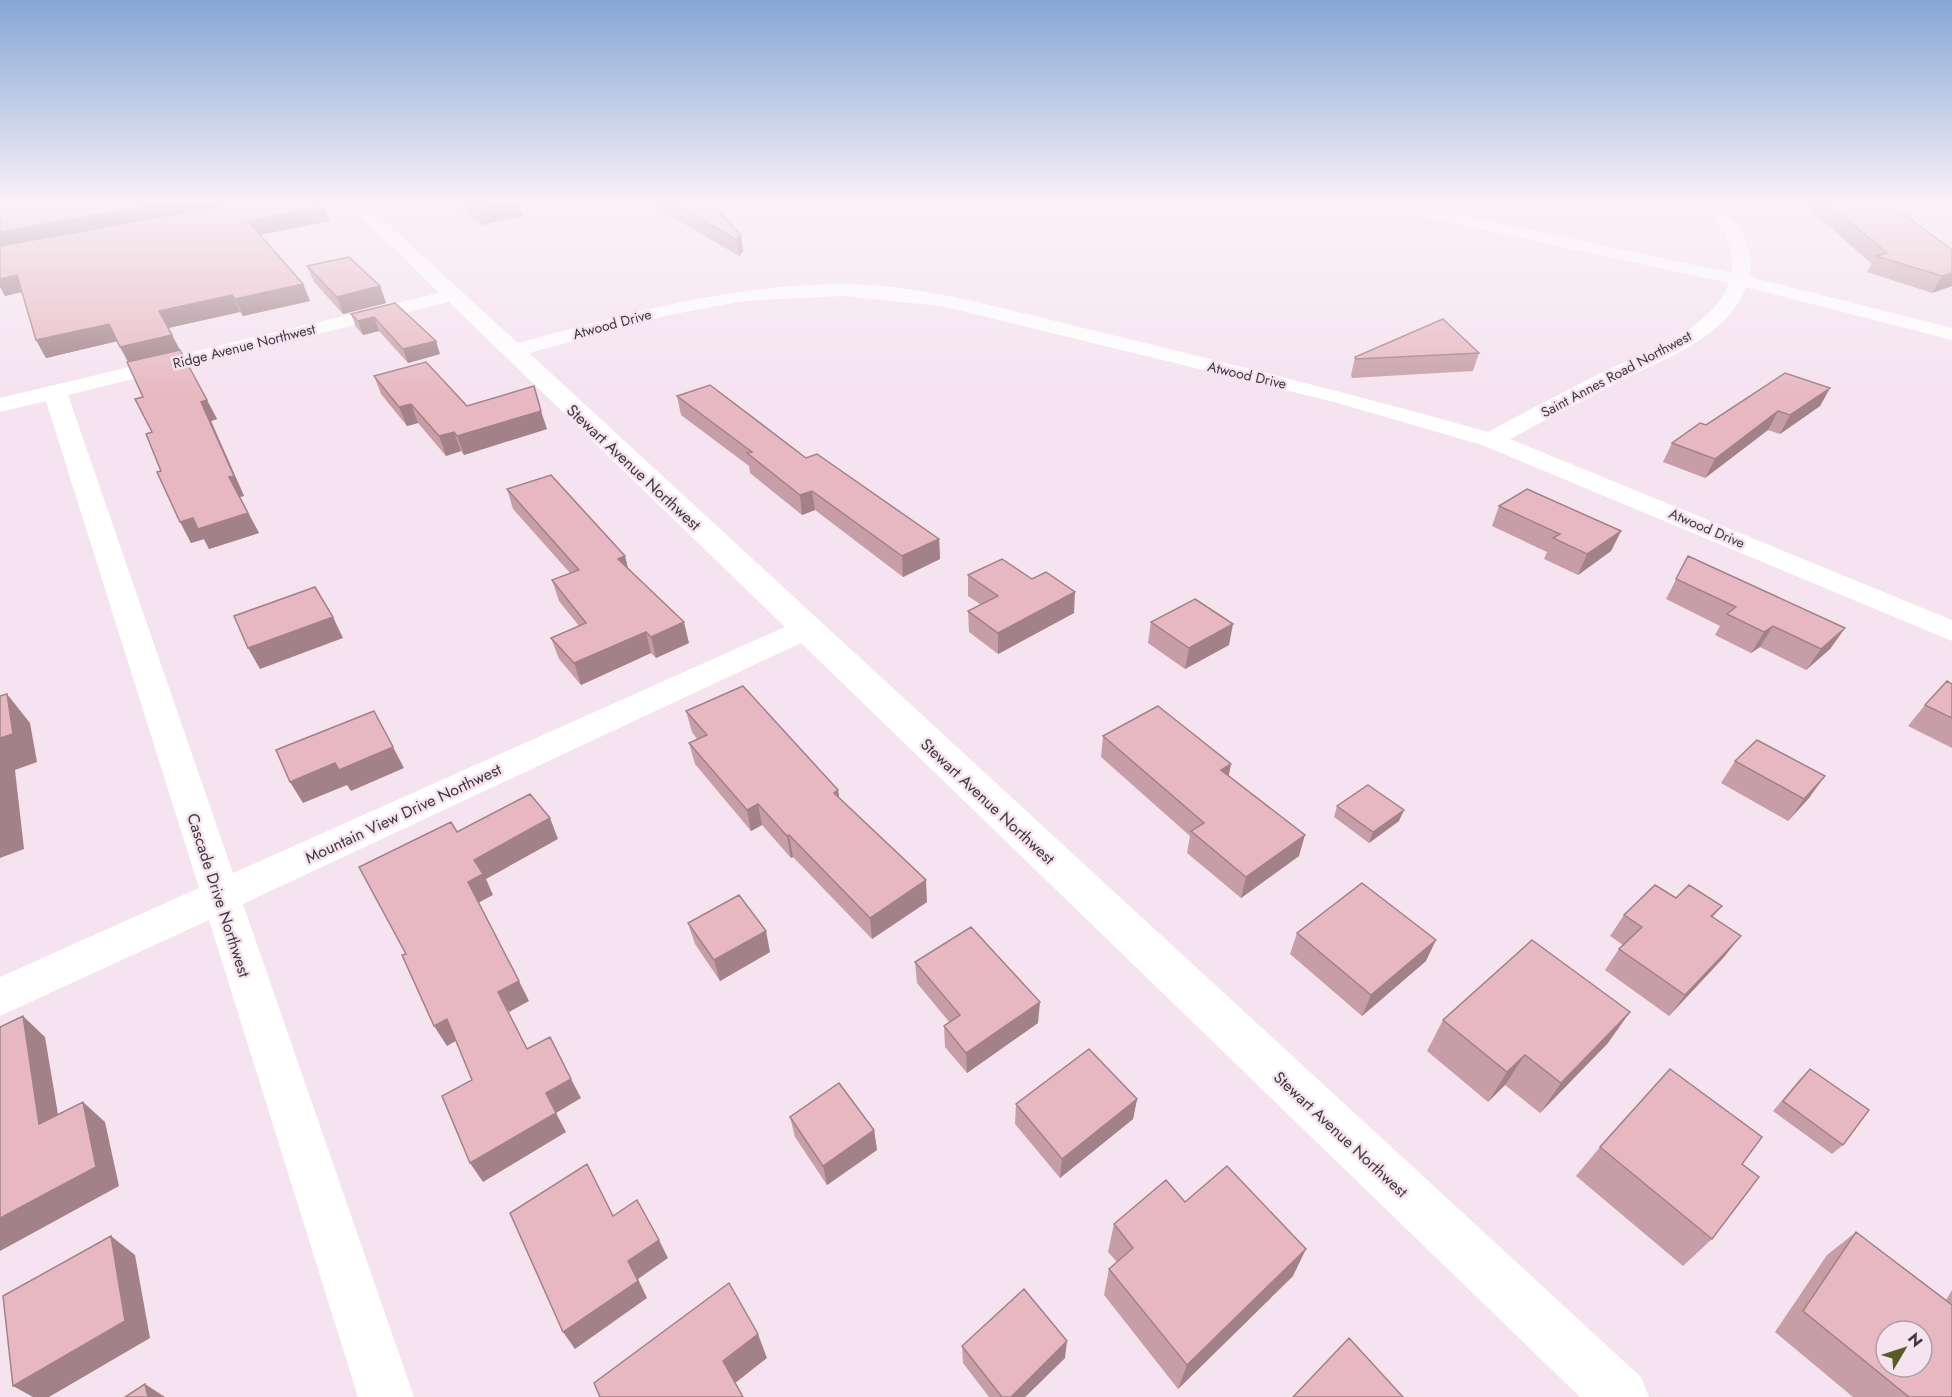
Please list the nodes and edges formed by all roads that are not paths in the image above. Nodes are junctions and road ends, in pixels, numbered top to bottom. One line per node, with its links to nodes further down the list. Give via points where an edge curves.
1 (426, 268): 5 (street, Stewart Avenue Northwest)
2 (1688, 268): 4 (street)
3 (1742, 268): 4 (street)
4 (1742, 280): 6 (street); 10 (street, Saint Annes Road Northwest, via 1730,302 1700,329)
5 (454, 295): 7 (street, Stewart Avenue Northwest); 8 (street, Ridge Avenue Northwest)
6 (1952, 334)
7 (512, 351): 10 (street, Atwood Drive, via 695,303 787,291 868,291 966,306 1341,397); 11 (street, Stewart Avenue Northwest)
8 (55, 392): 9 (street, Ridge Avenue Northwest); 13 (street, Cascade Drive Northwest)
9 (0, 405)
10 (1491, 440): 12 (street, Atwood Drive)
11 (806, 629): 13 (street, Mountain View Drive Northwest); 16 (street, Stewart Avenue Northwest)
12 (1952, 632)
13 (219, 897): 14 (street, Mountain View Drive Northwest); 15 (street, Cascade Drive Northwest)
14 (0, 997)
15 (387, 1397)
16 (1621, 1397)

